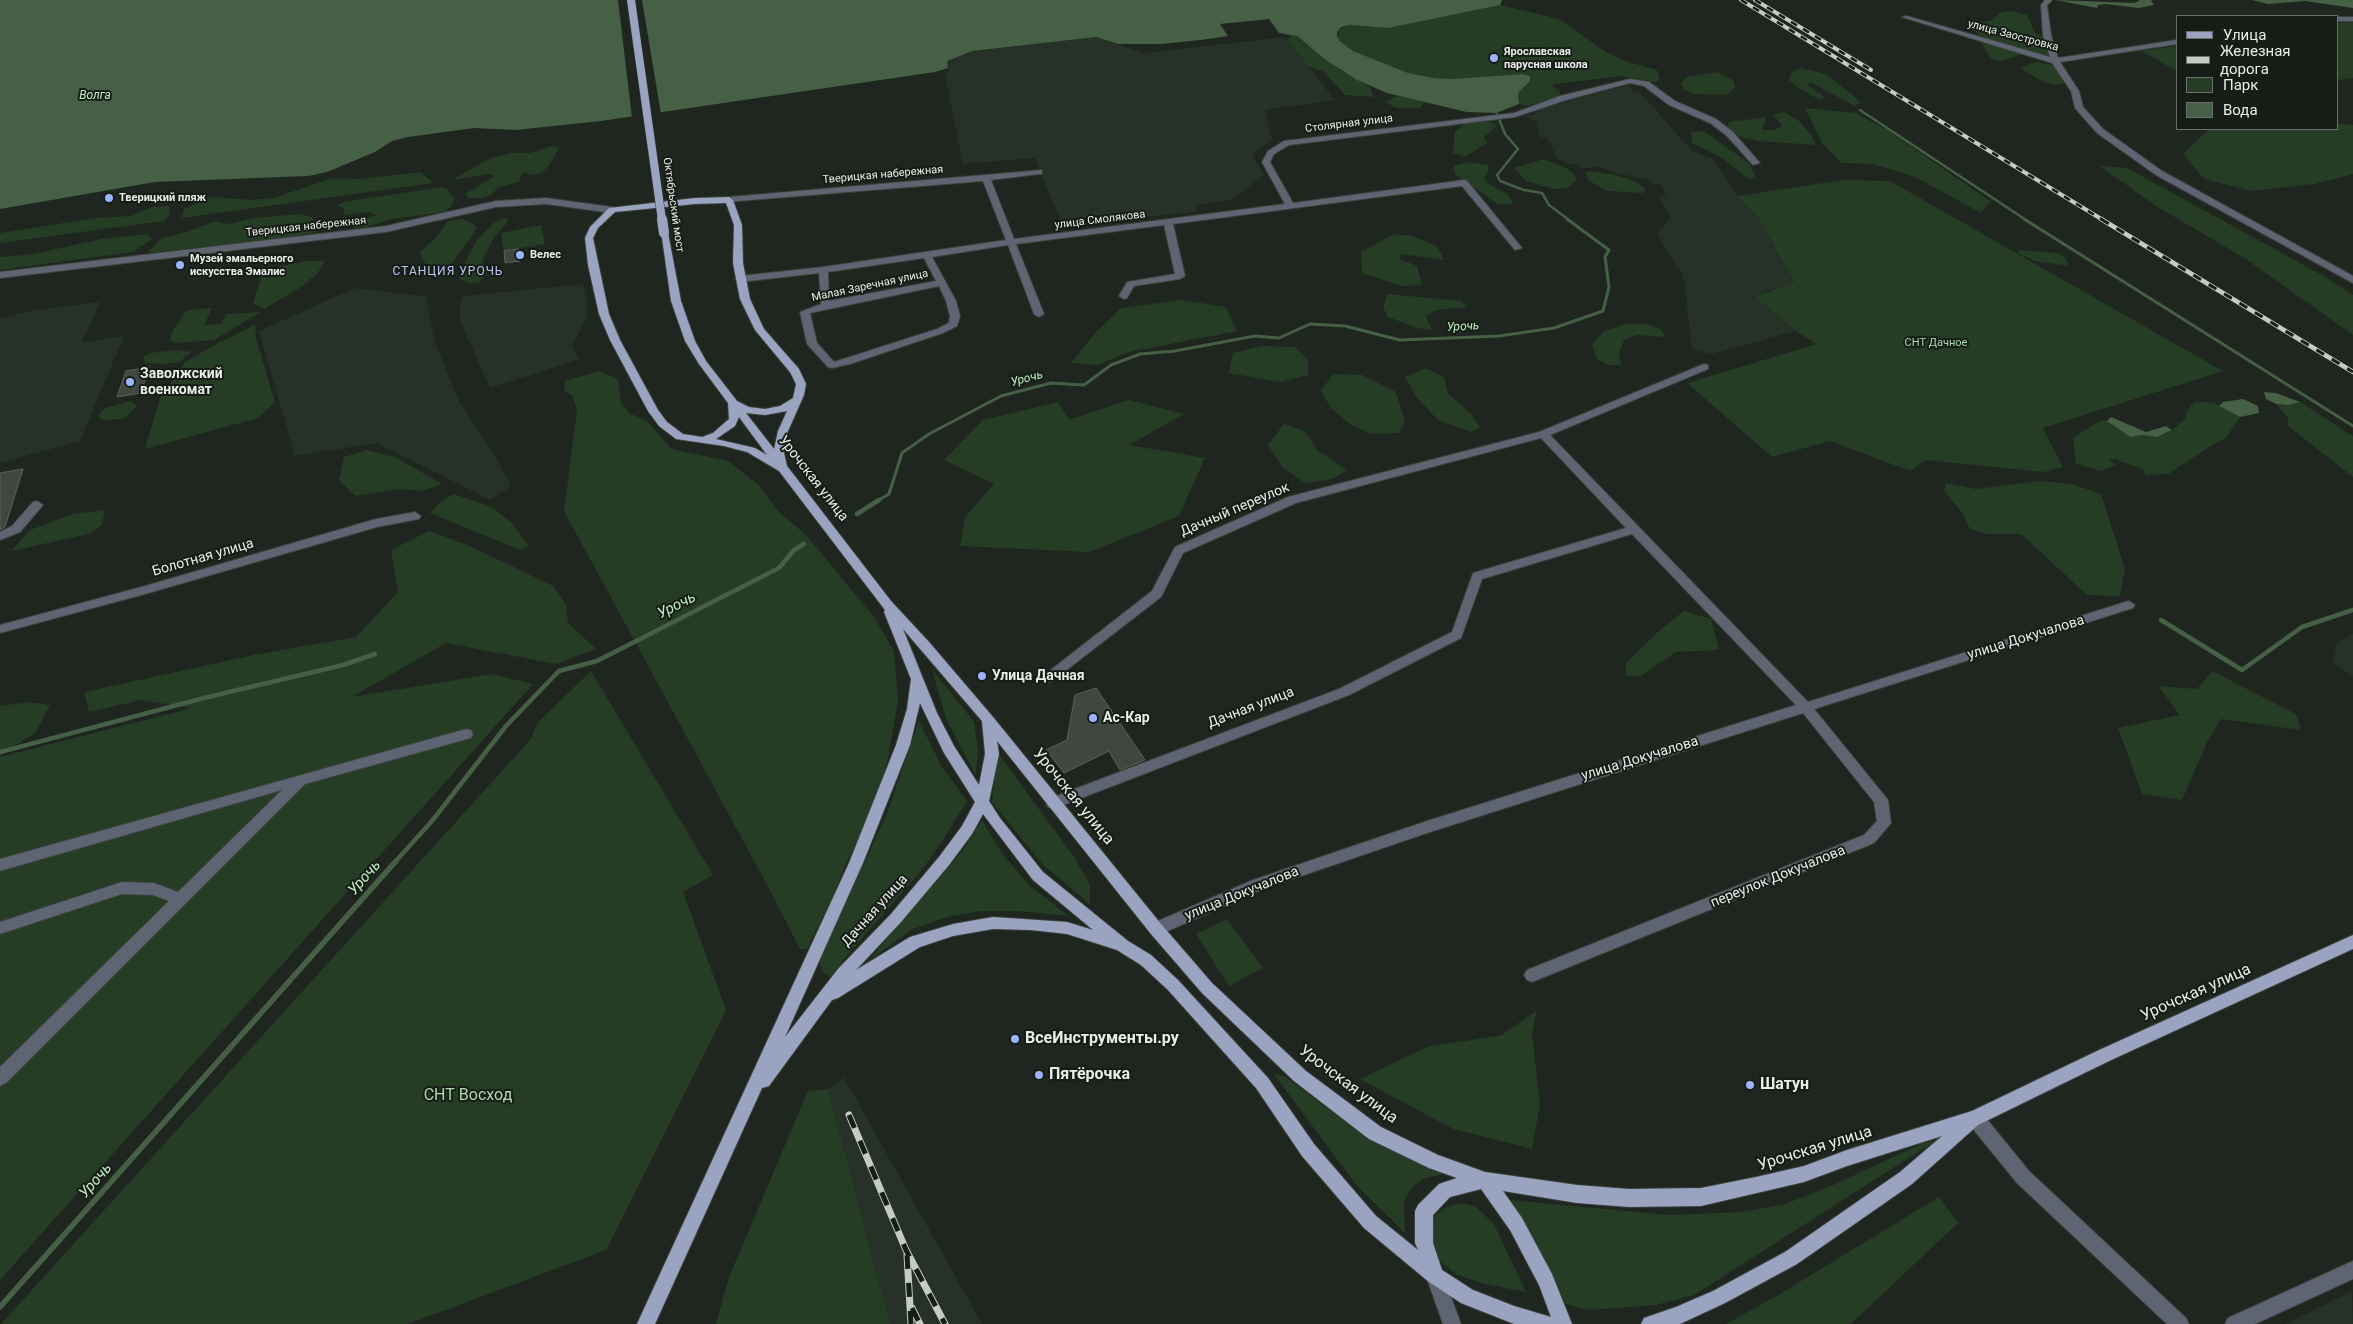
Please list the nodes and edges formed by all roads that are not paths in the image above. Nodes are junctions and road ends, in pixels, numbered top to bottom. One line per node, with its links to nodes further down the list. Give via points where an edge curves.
1 (631, 0): 28 (main road, Октябрьский мост, bridge, via 674,292 681,319 702,362)
2 (2047, 1): 7 (street, via 2047,35)
3 (1904, 17): 7 (street, улица Заостровка)
4 (2353, 18): 5 (street)
5 (2338, 19)
6 (2176, 42): 7 (street, улица Заостровка)
7 (2055, 61): 21 (street, via 2075,91 2079,108 2100,131 2159,173)
8 (1756, 163): 12 (street, Столярная улица, via 1730,134 1713,121 1672,103 1646,84 1630,81 1563,98 1515,115 1287,142 1271,153 1266,162)
9 (1039, 172): 10 (street, Тверицкая набережная)
10 (986, 178): 11 (street, Тверицкая набережная); 15 (street)
11 (730, 200): 13 (main road); 20 (main road, via 738,224)
12 (1290, 206): 14 (street, улица Смолякова); 16 (street, улица Смолякова, via 1464,183)
13 (612, 210): 19 (street, Тверицкая набережная, via 546,201 496,204 386,229); 30 (main road, via 594,227 589,238 604,314 653,411 672,433)
14 (1168, 222): 15 (street, улица Смолякова); 23 (street, via 1180,276 1130,284)
15 (1013, 242): 17 (street, улица Смолякова); 25 (street)
16 (1518, 248)
17 (927, 256): 18 (street, улица Смолякова); 22 (street)
18 (823, 270): 20 (street, улица Смолякова); 24 (street, via 824,302)
19 (0, 275)
20 (740, 279): 27 (main road, via 752,317 799,378)
21 (2353, 280)
22 (941, 283): 24 (street, Малая Заречная улица); 24 (street, Малая Заречная улица, via 951,302 954,324 832,365 812,344 805,312)
23 (1124, 296)
24 (827, 305)
25 (1038, 314)
26 (1704, 367): 29 (street, Дачный переулок)
27 (800, 395): 28 (main road, via 783,409 765,412 747,410); 31 (main road, via 783,431)
28 (730, 400): 30 (main road, via 734,419 725,430 709,438); 31 (main road, Урочская улица)
29 (1543, 434): 34 (street); 39 (street, Дачный переулок, via 1292,500 1179,550 1157,594)
30 (689, 439): 31 (main road, via 751,450)
31 (782, 468): 36 (main road, Урочская улица)
32 (36, 505): 35 (street, via 16,529)
33 (415, 516): 38 (street, Болотная улица, via 376,523)
34 (1635, 529): 41 (street); 46 (street, Дачная улица, via 1477,576 1457,635 1344,692)
35 (0, 536)
36 (887, 604): 40 (main road, Урочская улица); 42 (main road, Урочская улица)
37 (2129, 605): 41 (street, улица Докучалова)
38 (0, 629)
39 (1047, 679)
40 (917, 680): 45 (main road, Урочская улица, via 949,750); 56 (main road, Дачная улица, via 913,709 889,784)
41 (1805, 707): 50 (street, улица Докучалова, via 1258,884); 53 (street, переулок Докучалова, via 1881,800 1884,823 1869,839)
42 (988, 720): 45 (main road, Дачная улица, via 992,754); 46 (main road, Урочская улица)
43 (466, 734): 44 (street)
44 (301, 780): 47 (street); 48 (street)
45 (982, 803): 52 (main road, Урочская улица, via 1038,876); 54 (main road, Дачная улица, via 944,861)
46 (1053, 803): 50 (main road, Урочская улица)
47 (0, 865)
48 (180, 899): 49 (street, via 154,888 122,888); 55 (street)
49 (0, 928)
50 (1156, 929): 58 (main road, Урочская улица, via 1207,988 1293,1069 1375,1133 1435,1162)
51 (2353, 942): 57 (main road, Урочская улица)
52 (1123, 946): 54 (main road, via 1067,928 1031,924 993,923 954,930 915,942); 60 (main road, Урочская улица, via 1146,960 1174,985 1262,1084 1308,1150 1370,1222)
53 (1532, 975)
54 (823, 1000): 56 (main road, Дачная улица)
55 (0, 1078)
56 (744, 1109): 61 (main road, Дачная улица)
57 (1975, 1118): 58 (main road, Урочская улица, via 1804,1174 1702,1197 1629,1198 1577,1194); 65 (main road, Урочская улица, via 1906,1178 1790,1258 1720,1297); 66 (street, via 2023,1176)
58 (1486, 1180): 60 (main road, via 1444,1190 1424,1211 1424,1243); 64 (main road, via 1546,1280)
59 (2353, 1270): 67 (street)
60 (1435, 1276): 62 (street); 63 (main road, Урочская улица, via 1467,1297)
61 (646, 1324)
62 (1452, 1324)
63 (1548, 1324)
64 (1563, 1324)
65 (1650, 1324)
66 (2180, 1324)
67 (2234, 1324)

